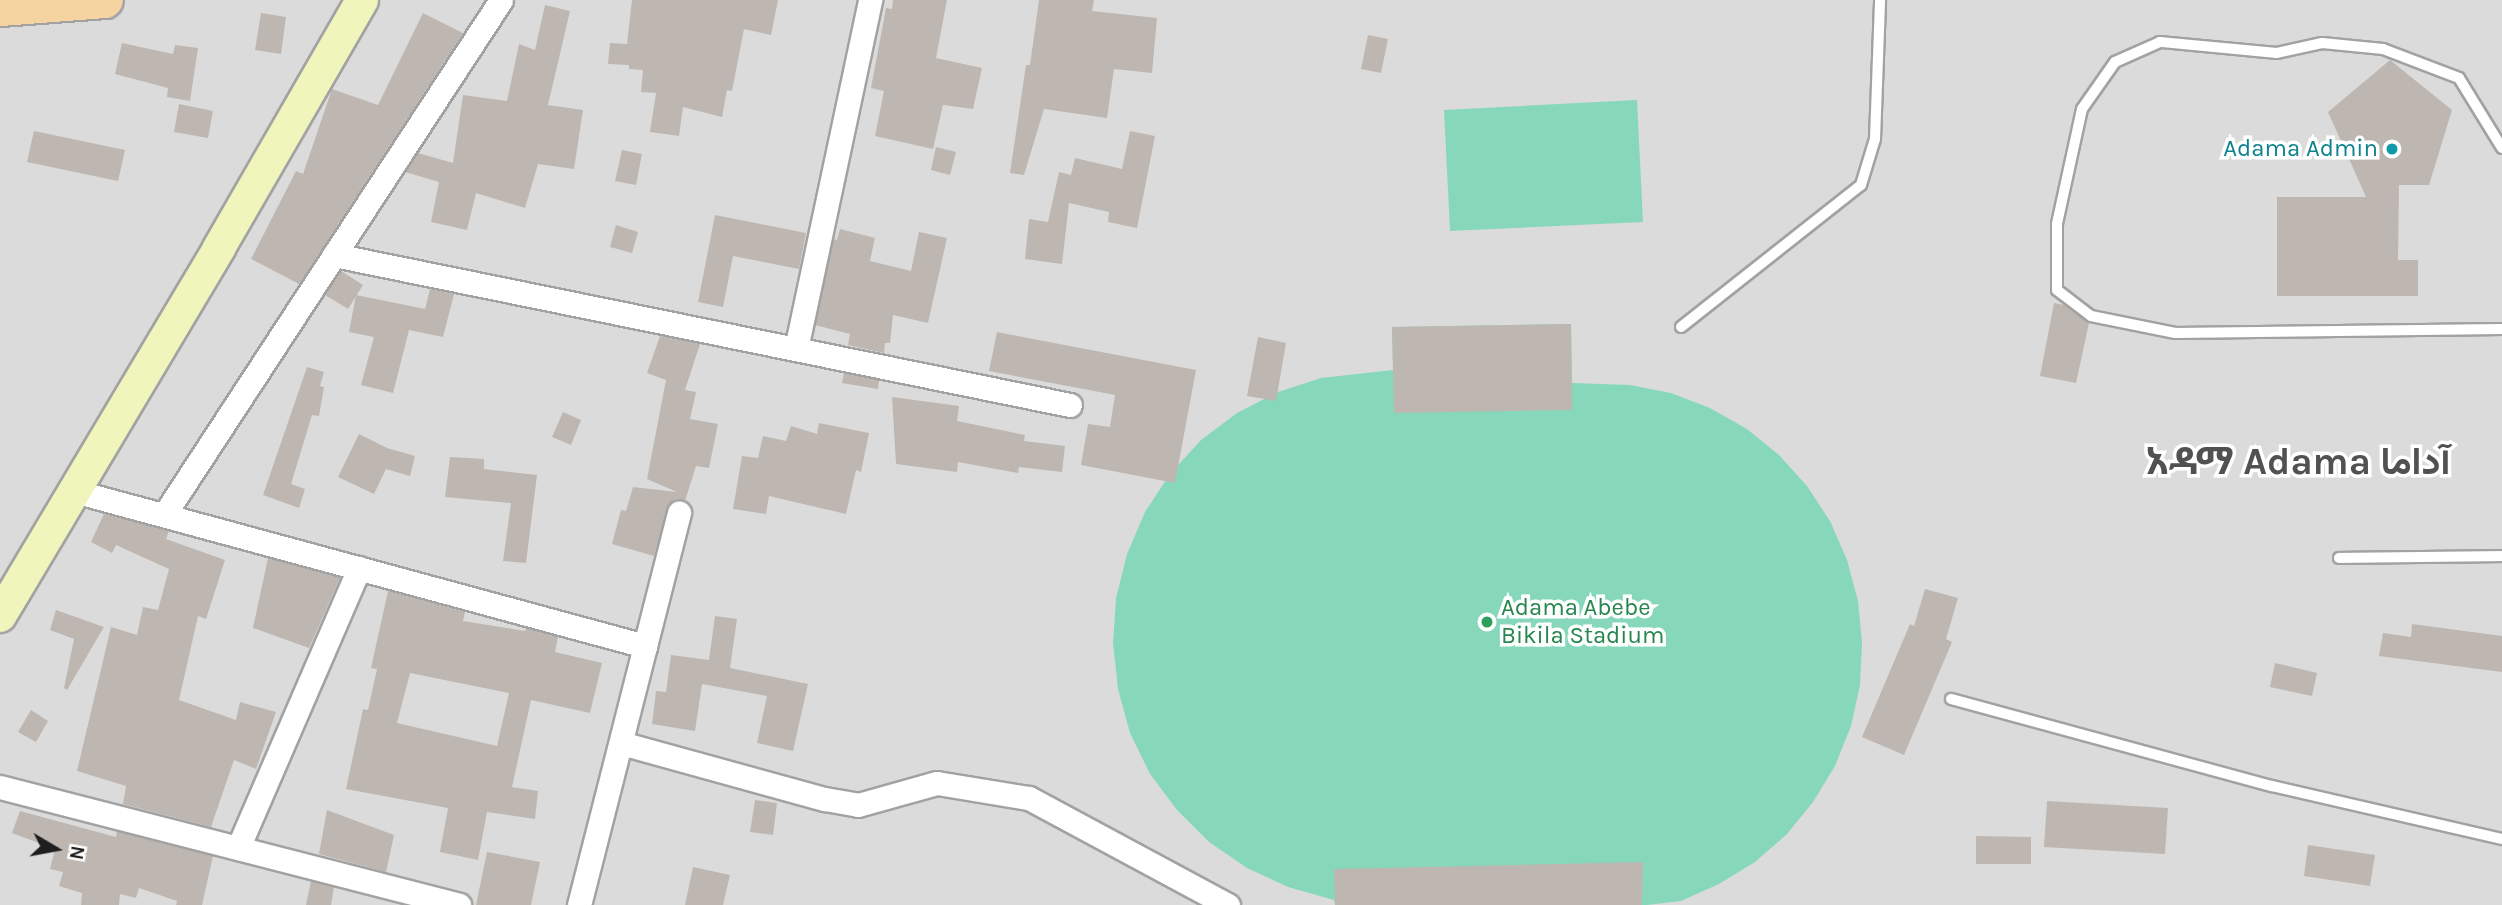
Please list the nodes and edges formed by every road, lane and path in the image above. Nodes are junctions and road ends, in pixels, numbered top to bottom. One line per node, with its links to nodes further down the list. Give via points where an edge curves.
1 (106, 0): 6 (main road)
2 (362, 0): 13 (street)
3 (501, 0): 8 (street)
4 (870, 0): 11 (street)
5 (1880, 0): 9 (lane, via 1875,139 1861,186)
6 (0, 8)
7 (2502, 148): 10 (lane, via 2459,78 2383,49 2322,43 2277,53 2161,42 2115,62 2082,109 2057,223 2057,290 2091,316 2175,333)
8 (334, 255): 11 (street); 15 (street)
9 (1681, 327)
10 (2502, 329)
11 (796, 349): 12 (street)
12 (1070, 404)
13 (74, 491): 15 (street); 19 (street)
14 (679, 513): 20 (street)
15 (164, 515): 18 (street)
16 (2502, 556): 17 (lane)
17 (2339, 558)
18 (359, 568): 20 (street); 25 (street)
19 (0, 616)
20 (645, 646): 22 (street)
21 (1951, 699): 24 (lane, via 2272,786)
22 (621, 743): 27 (street); 28 (street, via 858,804 937,783 1029,798)
23 (0, 787): 25 (street)
24 (2502, 839)
25 (238, 848): 26 (street)
26 (460, 905)
27 (579, 905)
28 (1228, 905)

